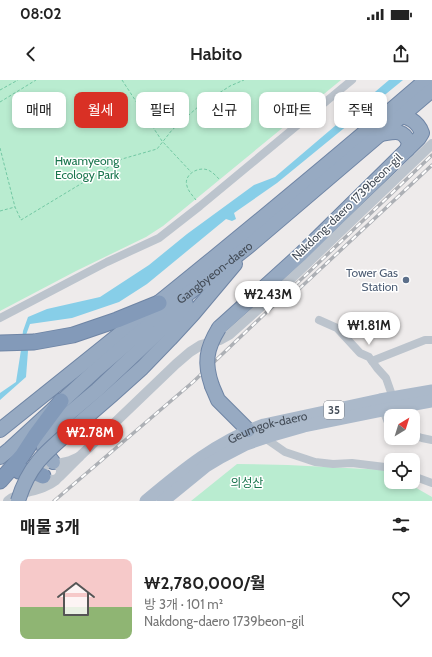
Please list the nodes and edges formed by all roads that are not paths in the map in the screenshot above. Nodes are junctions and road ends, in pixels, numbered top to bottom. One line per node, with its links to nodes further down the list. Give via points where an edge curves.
1 (352, 80): 14 (street, via 159,238)
2 (426, 80): 4 (highway, Gangbyeon-daero)
3 (432, 90): 6 (highway, Gangbyeon-daero)
4 (387, 113)
5 (387, 116): 6 (highway)
6 (403, 116): 8 (highway, Gangbyeon-daero); 10 (highway, via 416,123 422,133)
7 (369, 128): 13 (highway, Gangbyeon-daero)
8 (381, 134): 10 (highway, via 395,131 403,133 410,143); 11 (highway, Gangbyeon-daero)
9 (432, 144): 31 (street, Nakdong-daero 1739beon-gil, via 235,330 220,340 201,345 185,356)
10 (407, 150): 26 (highway, bridge, via 301,254 219,328 213,338 207,358 212,386 218,400)
11 (248, 246): 12 (highway, Gangbyeon-daero); 38 (highway, bridge, via 193,314 142,368 40,459 26,479)
12 (202, 283): 21 (highway, Gangbyeon-daero, via 152,322); 32 (highway, via 165,326 97,390 47,432 42,444)
13 (158, 303): 17 (highway, via 73,335 34,342); 25 (highway, Gangbyeon-daero)
14 (0, 318)
15 (318, 320): 18 (street, via 337,328 354,347)
16 (432, 340): 18 (street, via 425,340)
17 (0, 343)
18 (372, 361): 20 (street, via 386,378)
19 (432, 391): 20 (main road, Geumgok-daero / 35)
20 (393, 398): 26 (main road, Geumgok-daero / 35)
21 (62, 401): 30 (highway, Gangbyeon-daero); 36 (highway)
22 (432, 401): 23 (main road, Geumgok-daero / 35)
23 (389, 409)
24 (384, 410): 27 (main road, Geumgok-daero / 35)
25 (0, 430)
26 (248, 430): 27 (street); 40 (main road, Geumgok-daero / 35, via 181,471)
27 (264, 437): 33 (street, via 285,452 315,462); 41 (main road, Geumgok-daero / 35, via 206,466)
28 (420, 437): 29 (street)
29 (432, 440)
30 (0, 457)
31 (80, 457): 32 (street); 34 (street, Nakdong-daero 1739beon-gil)
32 (55, 463): 34 (street, via 61,470); 34 (street, via 48,463 42,472)
33 (384, 467)
34 (51, 477): 36 (highway, via 20,471); 38 (street)
35 (420, 479): 37 (street)
36 (0, 482)
37 (432, 483)
38 (22, 496): 39 (street)
39 (8, 501)
40 (146, 501)
41 (163, 501)

